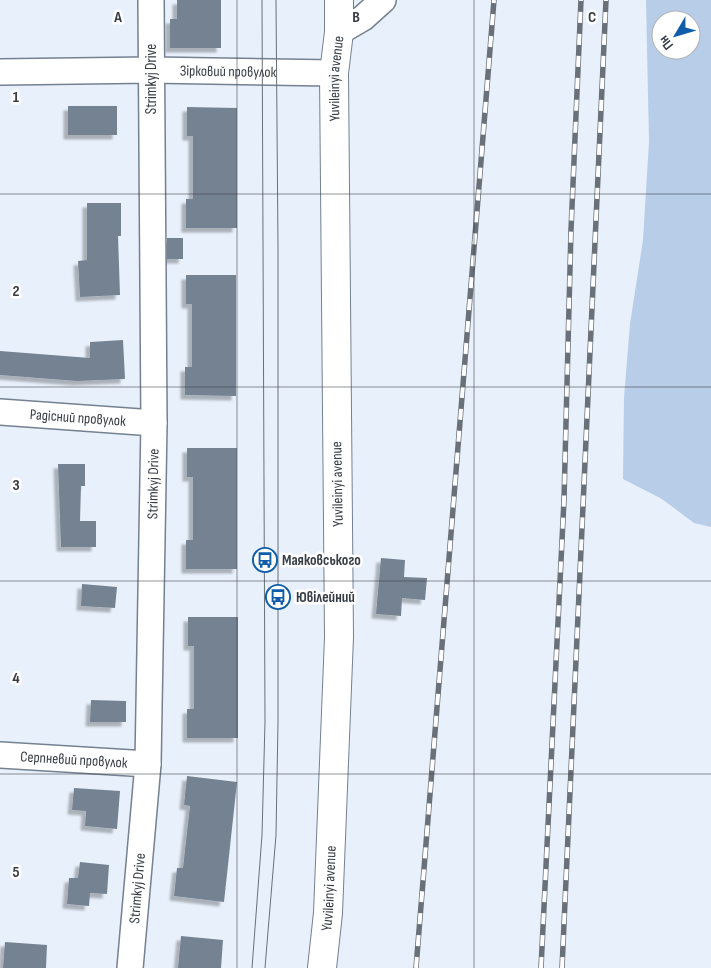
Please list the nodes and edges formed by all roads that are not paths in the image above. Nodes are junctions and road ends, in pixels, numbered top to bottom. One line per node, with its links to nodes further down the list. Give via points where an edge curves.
1 (150, 0): 5 (street, Strimkyj Drive)
2 (339, 0): 4 (main road, Yuvileinyi avenue)
3 (383, 0): 4 (street, via 363,18)
4 (339, 32): 7 (main road, Yuvileinyi avenue)
5 (151, 70): 6 (street, Зірковий провулок); 7 (street, Зірковий провулок); 9 (street, Strimkyj Drive)
6 (0, 72)
7 (334, 73): 13 (main road, Yuvileinyi avenue, via 339,637 328,913)
8 (0, 412): 9 (street, Радісний провулок)
9 (154, 423): 11 (street, Strimkyj Drive)
10 (0, 755): 11 (street, Серпневий провулок)
11 (148, 764): 12 (street, Strimkyj Drive)
12 (130, 968)
13 (322, 968)

